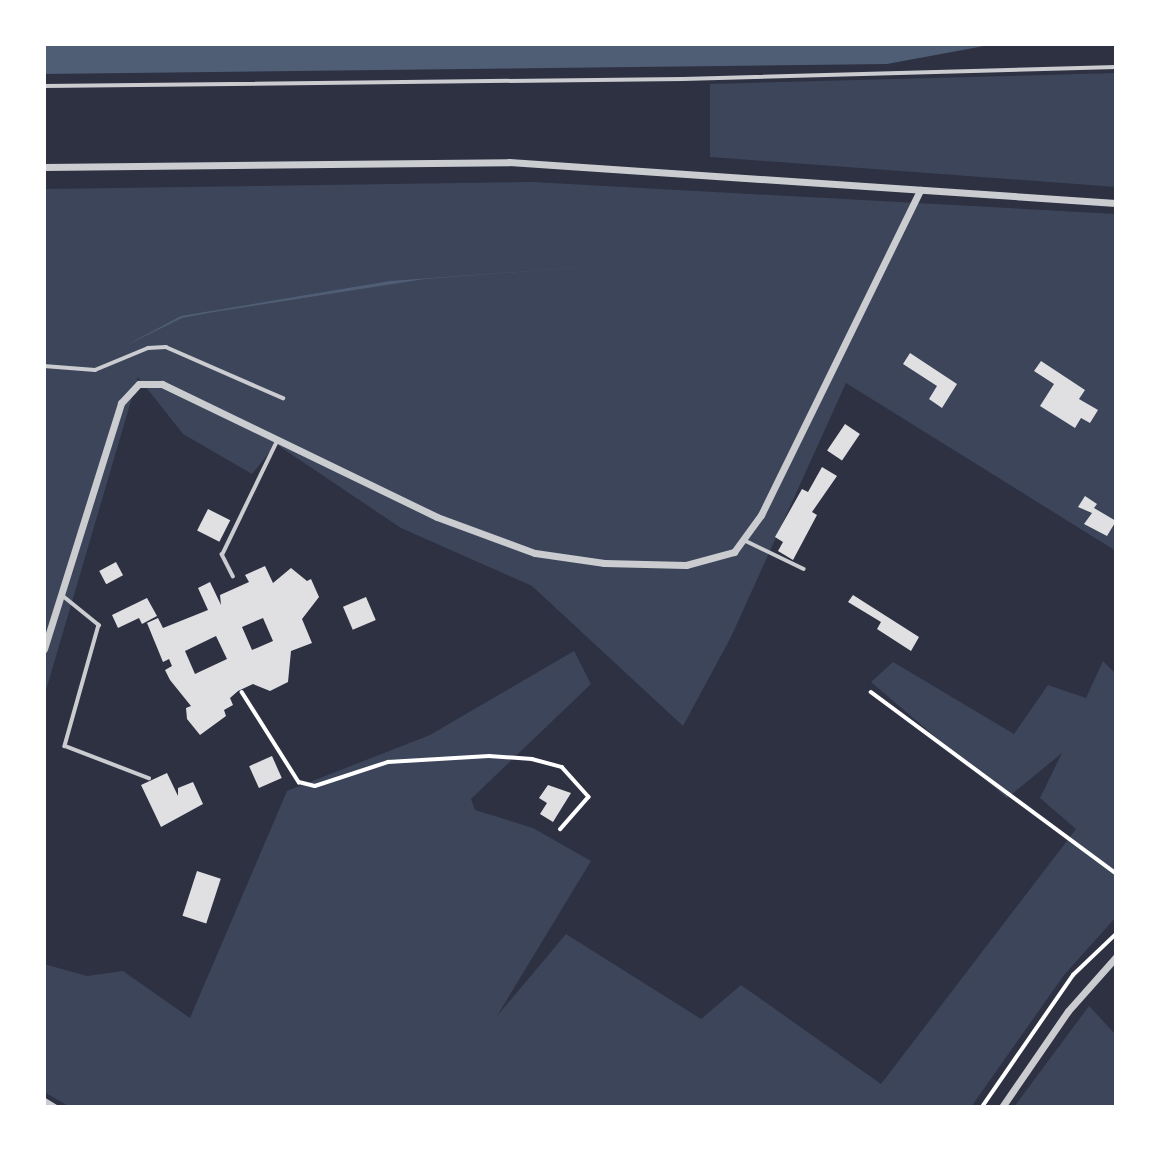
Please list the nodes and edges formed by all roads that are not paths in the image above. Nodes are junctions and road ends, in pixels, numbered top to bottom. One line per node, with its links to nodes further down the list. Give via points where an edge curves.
1 (1116, 67): 2 (lane, via 683,79)
2 (44, 86)
3 (44, 167): 4 (street, via 509,162)
4 (920, 190): 5 (street); 9 (street)
5 (1116, 203)
6 (44, 366): 7 (lane, via 95,370 148,348 166,347)
7 (284, 398)
8 (277, 441): 9 (street, via 437,517 535,553 604,563 686,565 720,559); 11 (lane, via 222,555); 12 (street, via 162,384 139,384 121,403)
9 (746, 541): 10 (lane)
10 (804, 569)
11 (233, 577)
12 (61, 595): 13 (street); 14 (lane, via 99,625 65,746)
13 (44, 649)
14 (149, 778)
15 (1116, 957): 18 (street, via 1068,1011)
16 (44, 1101): 17 (street)
17 (54, 1107)
18 (1002, 1107)

